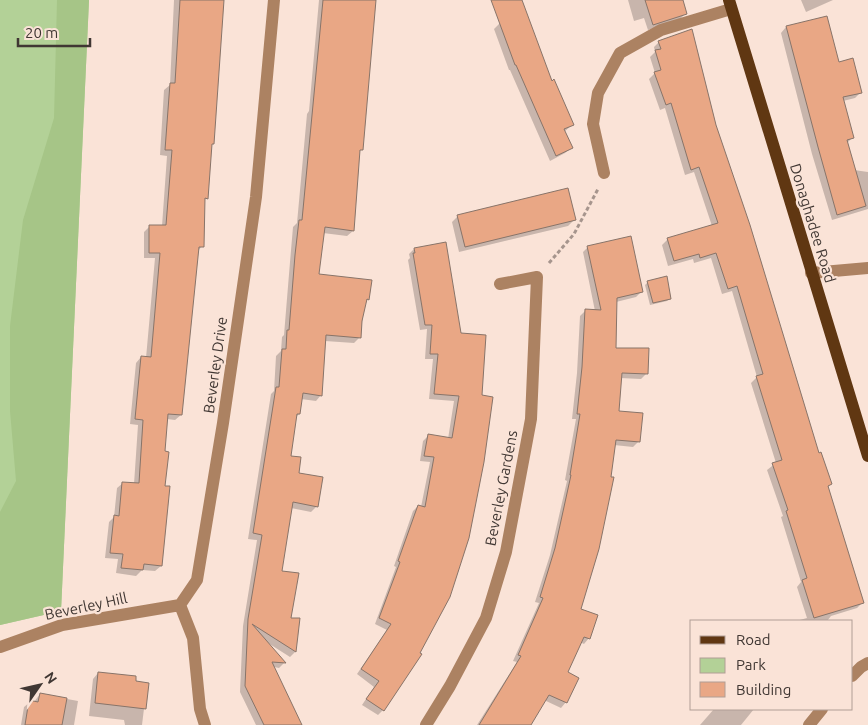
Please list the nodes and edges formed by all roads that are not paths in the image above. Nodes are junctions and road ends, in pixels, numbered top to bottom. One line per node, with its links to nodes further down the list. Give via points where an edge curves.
1 (274, 0): 8 (street, Beverley Drive, via 256,197 223,423 197,580)
2 (730, 4): 3 (street, via 661,30 620,53 598,93 593,124); 5 (main road, Donaghadee Road)
3 (604, 173)
4 (868, 268): 5 (street)
5 (811, 273): 7 (main road, Donaghadee Road)
6 (500, 284): 14 (street, Beverley Gardens, via 538,277 531,419 506,552 486,618)
7 (868, 456)
8 (180, 605): 9 (street, Beverley Hill, via 62,625); 13 (street, via 193,638 200,709)
9 (0, 647)
10 (868, 664): 11 (street)
11 (853, 675)
12 (821, 710): 15 (street)
13 (205, 725)
14 (426, 725)
15 (808, 725)

